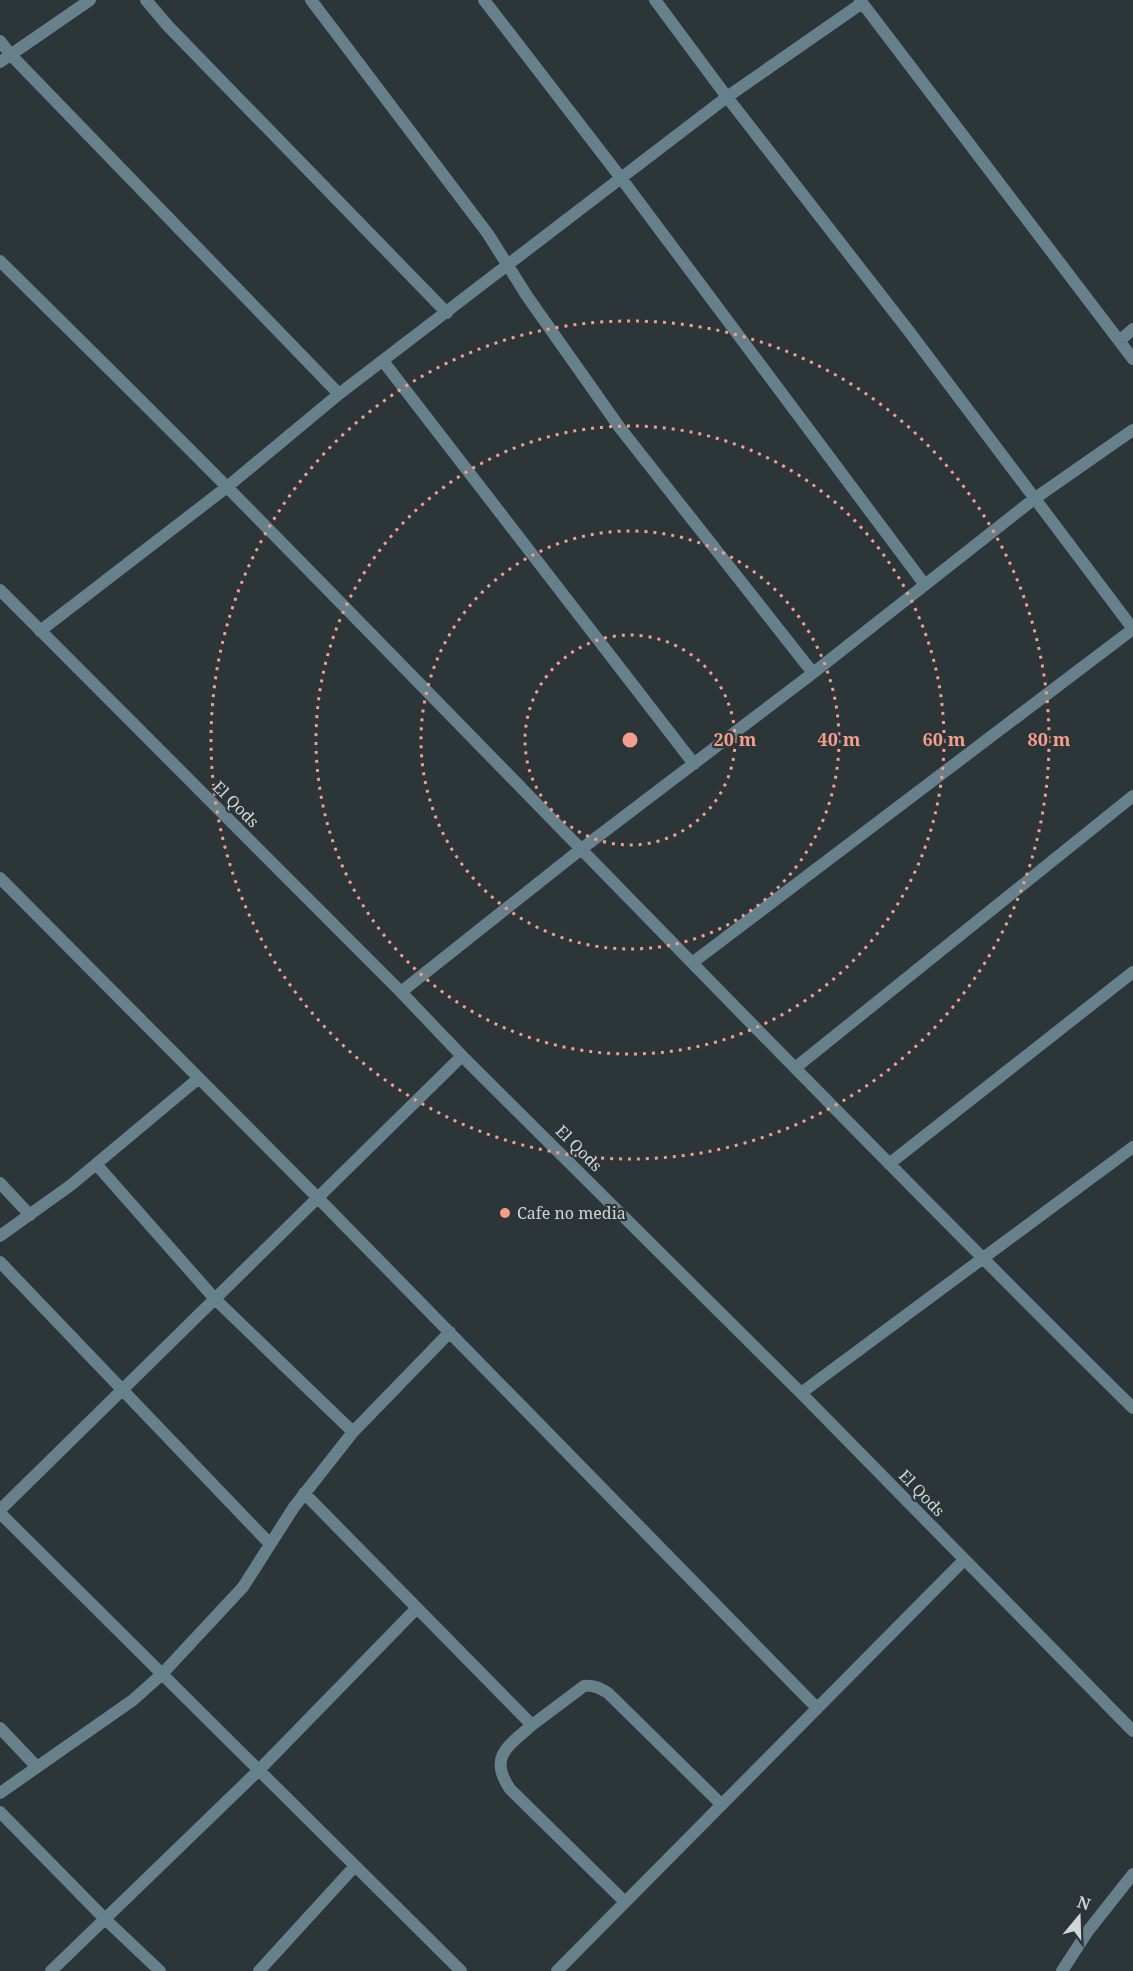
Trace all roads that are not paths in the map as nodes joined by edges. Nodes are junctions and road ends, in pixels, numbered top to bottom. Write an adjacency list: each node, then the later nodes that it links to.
1 (90, 0): 8 (street)
2 (146, 0): 13 (street)
3 (311, 0): 12 (street)
4 (484, 0): 10 (street)
5 (655, 0): 9 (street)
6 (861, 1): 9 (street); 15 (street)
7 (0, 41): 8 (street)
8 (5, 58): 18 (street)
9 (727, 98): 10 (street); 21 (street)
10 (621, 178): 12 (street); 22 (street)
11 (0, 261): 20 (street)
12 (508, 265): 13 (street); 25 (street)
13 (447, 312): 17 (street)
14 (1133, 329): 15 (street)
15 (1119, 341): 16 (street)
16 (1133, 359)
17 (382, 361): 18 (street); 26 (street)
18 (339, 394): 20 (street)
19 (1133, 430): 21 (street)
20 (227, 487): 24 (street); 28 (street)
21 (1034, 499): 22 (street); 30 (street)
22 (925, 585): 25 (street)
23 (0, 590): 24 (street, El Qods)
24 (40, 631): 32 (street, El Qods)
25 (813, 673): 26 (street)
26 (694, 764): 28 (street)
27 (1133, 796): 34 (street)
28 (580, 850): 30 (street); 32 (street)
29 (0, 878): 35 (street)
30 (692, 963): 34 (street)
31 (1133, 972): 38 (street)
32 (401, 992): 33 (street, El Qods)
33 (462, 1056): 40 (street); 48 (street, El Qods)
34 (795, 1068): 38 (street)
35 (199, 1078): 37 (street); 40 (street)
36 (1133, 1147): 43 (street)
37 (96, 1164): 41 (street); 45 (street)
38 (889, 1164): 43 (street)
39 (0, 1183): 41 (street)
40 (318, 1198): 45 (street); 46 (street)
41 (30, 1215): 42 (street)
42 (0, 1236)
43 (982, 1259): 48 (street); 49 (street)
44 (0, 1262): 47 (street)
45 (215, 1299): 47 (street); 50 (street)
46 (450, 1332): 50 (street); 57 (street)
47 (123, 1389): 52 (street); 53 (street)
48 (801, 1393): 54 (street, El Qods)
49 (1130, 1399)
50 (353, 1432): 51 (street)
51 (303, 1493): 53 (street); 55 (street)
52 (0, 1512): 56 (street)
53 (270, 1544): 56 (street)
54 (964, 1560): 57 (street); 60 (street, El Qods)
55 (417, 1608): 58 (street); 62 (street)
56 (162, 1674): 61 (street); 62 (street)
57 (816, 1707): 64 (street)
58 (532, 1725): 64 (street); 68 (street)
59 (0, 1728): 61 (street)
60 (1133, 1731)
61 (36, 1766): 63 (street)
62 (259, 1770): 66 (street); 69 (street)
63 (0, 1792)
64 (721, 1804): 68 (street)
65 (0, 1812): 69 (street)
66 (355, 1866): 72 (street); 73 (street)
67 (1133, 1874): 75 (street)
68 (625, 1902): 74 (street)
69 (105, 1919): 70 (street); 71 (street)
70 (51, 1971)
71 (160, 1971)
72 (260, 1971)
73 (460, 1971)
74 (557, 1971)
75 (1062, 1971)

